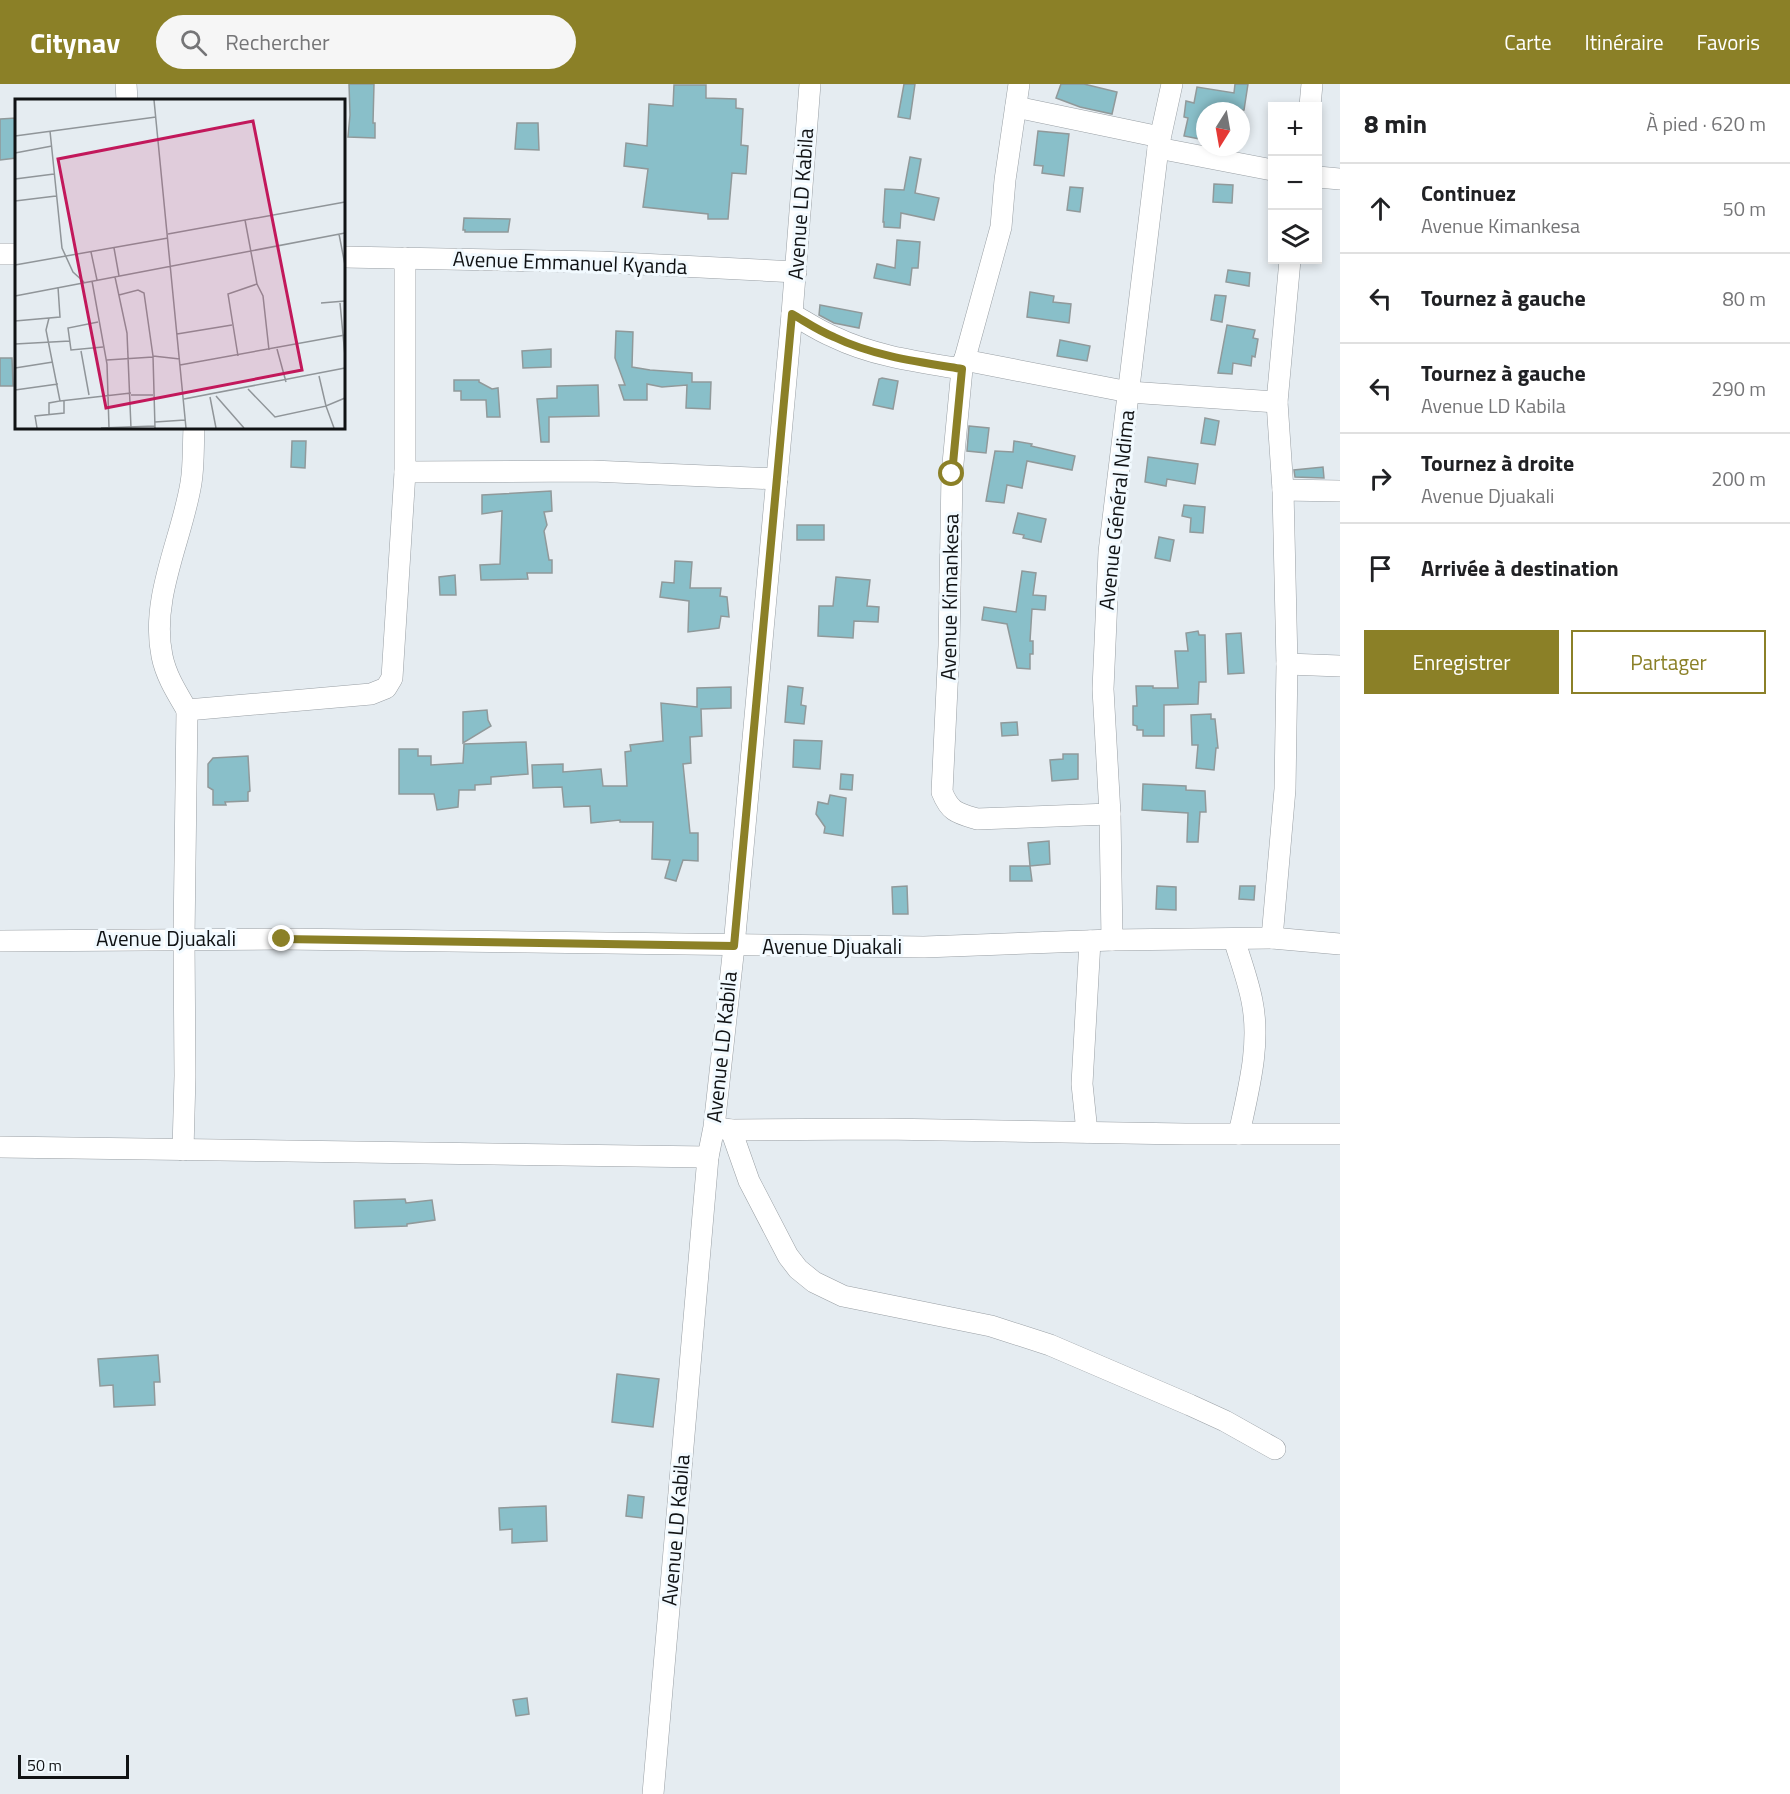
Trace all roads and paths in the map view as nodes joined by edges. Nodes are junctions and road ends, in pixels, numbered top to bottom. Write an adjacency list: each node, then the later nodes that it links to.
1 (126, 84): 6 (street)
2 (810, 84): 16 (street, Avenue LD Kabila)
3 (1019, 84): 8 (street, Avenue Kimankesa)
4 (1172, 84): 9 (street, Avenue Général Ndima)
5 (1312, 84): 7 (street)
6 (127, 99)
7 (1310, 102)
8 (1016, 107): 9 (street); 18 (street, Avenue Kimankesa)
9 (1159, 143): 10 (street); 19 (street, Avenue Général Ndima)
10 (1268, 169)
11 (1322, 177): 12 (street)
12 (1340, 179)
13 (345, 257): 14 (street, Avenue Emmanuel Kyanda)
14 (405, 258): 16 (street, Avenue Emmanuel Kyanda); 22 (street)
15 (1290, 264): 20 (street)
16 (796, 272): 17 (street, Avenue LD Kabila)
17 (792, 314): 18 (street); 23 (street, Avenue LD Kabila)
18 (963, 364): 19 (street); 29 (street, Avenue Kimankesa)
19 (1129, 392): 20 (street); 29 (street, Avenue Général Ndima)
20 (1277, 402): 24 (street)
21 (194, 429): 28 (street)
22 (405, 472): 23 (street); 28 (street)
23 (777, 479): 37 (street, Avenue LD Kabila)
24 (1282, 490): 25 (street); 26 (street)
25 (1340, 490)
26 (1287, 664): 27 (street); 30 (street)
27 (1340, 666)
28 (187, 710): 31 (street)
29 (1110, 814): 33 (street, Avenue Général Ndima)
30 (1272, 938): 32 (street, Avenue Djuakali); 36 (street, Avenue Djuakali)
31 (184, 939): 34 (street, Avenue Djuakali); 37 (street, Avenue Djuakali); 44 (street)
32 (1234, 939): 33 (street, Avenue Djuakali); 41 (street)
33 (1112, 940): 35 (street, Avenue Djuakali)
34 (0, 941)
35 (1090, 941): 37 (street, Avenue Djuakali); 40 (street)
36 (1332, 944): 38 (street)
37 (734, 946): 39 (street, Avenue LD Kabila)
38 (1340, 959)
39 (722, 1129): 40 (street); 45 (street, Avenue LD Kabila); 46 (street)
40 (1087, 1132): 41 (street)
41 (1239, 1134): 42 (street)
42 (1340, 1134)
43 (0, 1146): 44 (street)
44 (183, 1150): 45 (street)
45 (708, 1157): 47 (street, Avenue LD Kabila)
46 (1275, 1449)
47 (653, 1794)

